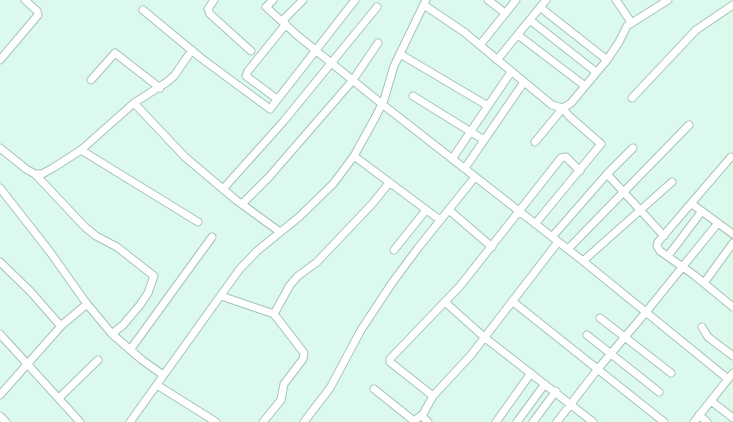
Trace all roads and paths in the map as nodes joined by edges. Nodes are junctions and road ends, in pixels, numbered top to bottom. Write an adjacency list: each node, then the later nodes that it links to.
1 (25, 0): 27 (street)
2 (214, 0): 25 (street)
3 (273, 0): 18 (street)
4 (303, 0): 18 (street)
5 (355, 0): 24 (street)
6 (488, 0): 16 (street)
7 (516, 0): 16 (street)
8 (546, 0): 14 (street)
9 (616, 0): 19 (street)
10 (668, 0): 19 (street)
11 (425, 2): 22 (street); 26 (street)
12 (733, 5): 39 (street)
13 (377, 7): 30 (street)
14 (540, 8): 17 (street); 29 (street)
15 (143, 10): 23 (street)
16 (505, 13): 22 (street)
17 (530, 20): 20 (street); 32 (street)
18 (284, 22): 24 (street); 40 (street)
19 (631, 22): 29 (street)
20 (518, 35): 28 (street); 36 (street)
21 (378, 43): 34 (street)
22 (480, 45): 28 (street)
23 (192, 50): 37 (street); 40 (street)
24 (315, 50): 30 (street); 40 (street)
25 (251, 51)
26 (400, 54): 42 (street); 43 (street)
27 (0, 60)
28 (497, 60): 31 (street)
29 (607, 60): 32 (street)
30 (332, 62): 34 (street); 63 (street)
31 (511, 72): 35 (street); 43 (street)
32 (596, 72): 36 (street)
33 (91, 80): 37 (street)
34 (353, 80): 42 (street); 65 (street)
35 (524, 82): 44 (street); 47 (street)
36 (585, 86): 44 (street)
37 (160, 88): 41 (street)
38 (413, 96): 46 (street)
39 (632, 98)
40 (277, 99)
41 (134, 103): 51 (street); 63 (street)
42 (382, 104): 52 (street); 54 (street)
43 (488, 106): 46 (street)
44 (563, 108): 48 (street); 56 (street)
45 (689, 125): 64 (street)
46 (471, 132): 47 (street); 54 (street)
47 (484, 140): 55 (street)
48 (535, 142)
49 (0, 148): 57 (street)
50 (633, 148): 58 (street)
51 (81, 150): 57 (street); 73 (street)
52 (354, 156): 61 (street); 76 (street)
53 (730, 157): 66 (street)
54 (452, 159): 55 (street)
55 (464, 168): 59 (street)
56 (580, 171): 69 (street); 75 (street)
57 (35, 174): 102 (street)
58 (607, 174): 64 (street); 80 (street)
59 (475, 177): 68 (street); 69 (street)
60 (672, 182): 70 (street)
61 (389, 183): 67 (street); 97 (street)
62 (0, 188): 95 (street)
63 (223, 189): 65 (street)
64 (624, 192): 70 (street); 84 (street)
65 (242, 204): 76 (street)
66 (692, 204): 71 (street); 78 (street)
67 (426, 210): 72 (street); 85 (street)
68 (449, 210): 72 (street); 83 (street)
69 (519, 211): 75 (street); 83 (street)
70 (641, 211): 78 (street); 87 (street)
71 (702, 211): 74 (street); 86 (street)
72 (440, 220): 137 (street)
73 (198, 222)
74 (718, 223): 77 (street); 89 (street)
75 (535, 224): 80 (street)
76 (280, 232): 91 (street)
77 (733, 234)
78 (664, 236): 86 (street)
79 (212, 237): 106 (street)
80 (552, 237): 81 (street)
81 (558, 242): 84 (street); 92 (street)
82 (733, 243): 90 (street)
83 (492, 247): 93 (street)
84 (568, 249): 87 (street)
85 (394, 250)
86 (668, 256): 89 (street)
87 (583, 261): 96 (street)
88 (0, 262): 99 (street)
89 (683, 267): 90 (street); 96 (street)
90 (704, 283): 94 (street)
91 (221, 296): 97 (street); 115 (street)
92 (512, 301): 104 (street); 111 (street)
93 (445, 302): 104 (street); 123 (street)
94 (732, 303)
95 (87, 304): 99 (street); 102 (street)
96 (646, 312): 105 (street); 116 (street)
97 (274, 314): 136 (street)
98 (600, 318): 105 (street)
99 (62, 326): 110 (street)
100 (702, 327): 108 (street)
101 (0, 334): 110 (street)
102 (112, 334): 106 (street)
103 (587, 335): 107 (street)
104 (484, 337): 112 (street); 123 (street)
105 (624, 338): 107 (street); 113 (street)
106 (130, 350): 115 (street)
107 (610, 354): 111 (street); 121 (street)
108 (733, 356)
109 (98, 360): 124 (street)
110 (27, 364): 122 (street); 124 (street)
111 (597, 370): 126 (street); 143 (street)
112 (531, 373): 117 (street); 139 (street)
113 (671, 373)
114 (733, 373): 116 (street)
115 (163, 375): 118 (street)
116 (728, 379): 125 (street)
117 (546, 384): 120 (street); 140 (street)
118 (157, 385): 134 (street); 135 (street)
119 (374, 389): 127 (street)
120 (556, 392): 126 (street); 141 (street)
121 (659, 392)
122 (0, 395)
123 (433, 396): 127 (street)
124 (59, 398): 133 (street)
125 (711, 401): 129 (street); 130 (street)
126 (570, 404): 131 (street); 142 (street)
127 (423, 414): 138 (street)
128 (0, 416): 132 (street)
129 (699, 416): 144 (street); 145 (street)
130 (733, 418)
131 (589, 421)
132 (6, 422)
133 (80, 422)
134 (130, 422)
135 (216, 422)
136 (263, 422)
137 (304, 422)
138 (428, 422)
139 (496, 422)
140 (518, 422)
141 (533, 422)
142 (557, 422)
143 (664, 422)
144 (694, 422)
145 (707, 422)

